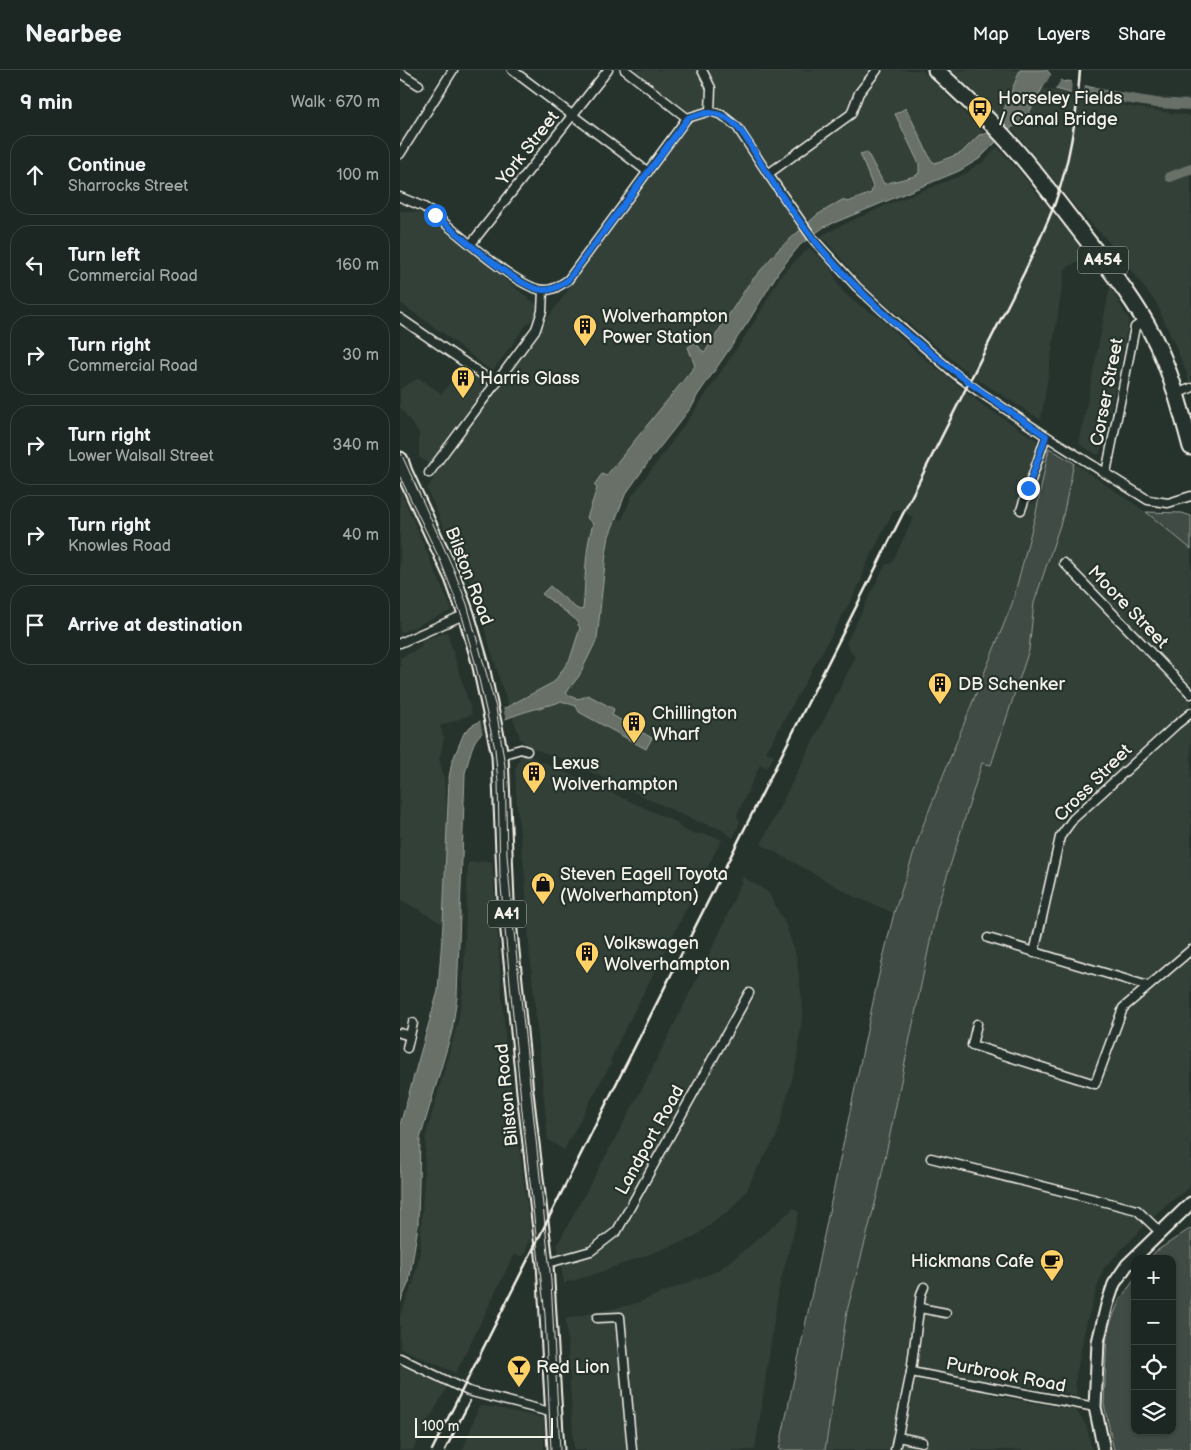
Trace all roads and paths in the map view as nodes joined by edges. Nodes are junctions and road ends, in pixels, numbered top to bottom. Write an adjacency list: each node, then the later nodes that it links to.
1 (453, 70): 13 (street)
2 (512, 70): 11 (street)
3 (608, 70): 11 (street, York Street)
4 (625, 70): 12 (street)
5 (702, 70): 10 (street)
6 (877, 70): 15 (street)
7 (936, 70): 20 (highway, A454)
8 (400, 73): 9 (street)
9 (419, 85)
10 (710, 111): 12 (street); 15 (street)
11 (572, 116): 14 (street); 17 (street, York Street)
12 (688, 118): 14 (street)
13 (400, 154)
14 (648, 172): 18 (street)
15 (768, 174): 24 (street)
16 (401, 199): 17 (street)
17 (471, 244): 18 (street)
18 (542, 290): 21 (street)
19 (400, 318): 21 (street)
20 (1144, 321): 23 (highway, A454); 28 (street, Corser Street)
21 (496, 384): 27 (street)
22 (1191, 388): 23 (street)
23 (1176, 394): 25 (highway, A454)
24 (1046, 436): 28 (street); 30 (street)
25 (1191, 447)
26 (401, 466): 32 (highway, Bilston Road / A41)
27 (429, 473)
28 (1106, 473): 29 (street)
29 (1191, 496)
30 (1021, 510)
31 (1064, 563): 34 (street, Moore Street)
32 (466, 614): 33 (street); 37 (highway, Bilston Road / A41)
33 (400, 642)
34 (1191, 694)
35 (1191, 713): 40 (street, Cross Street)
36 (527, 750): 37 (street)
37 (500, 755): 51 (highway, Bilston Road / A41)
38 (988, 938): 40 (street)
39 (1191, 950): 41 (street)
40 (1034, 953): 41 (street)
41 (1148, 986): 44 (street)
42 (749, 993): 51 (street, Landport Road)
43 (413, 1023): 46 (street)
44 (978, 1024)
45 (400, 1033): 46 (street)
46 (410, 1036): 47 (street)
47 (407, 1048)
48 (931, 1158): 50 (street)
49 (1191, 1203): 50 (street)
50 (1161, 1232): 58 (street)
51 (545, 1264): 59 (highway, Bilston Road / A41)
52 (924, 1287): 53 (street)
53 (920, 1308): 54 (street); 57 (street)
54 (946, 1313)
55 (597, 1318): 63 (street)
56 (400, 1358): 59 (street)
57 (911, 1372): 58 (street, Purbrook Road); 60 (street)
58 (1094, 1408): 65 (street)
59 (554, 1413): 62 (highway, Bilston Road / A41)
60 (898, 1437): 61 (street); 64 (street)
61 (922, 1442)
62 (556, 1450)
63 (632, 1450)
64 (895, 1450)
65 (1104, 1450)

